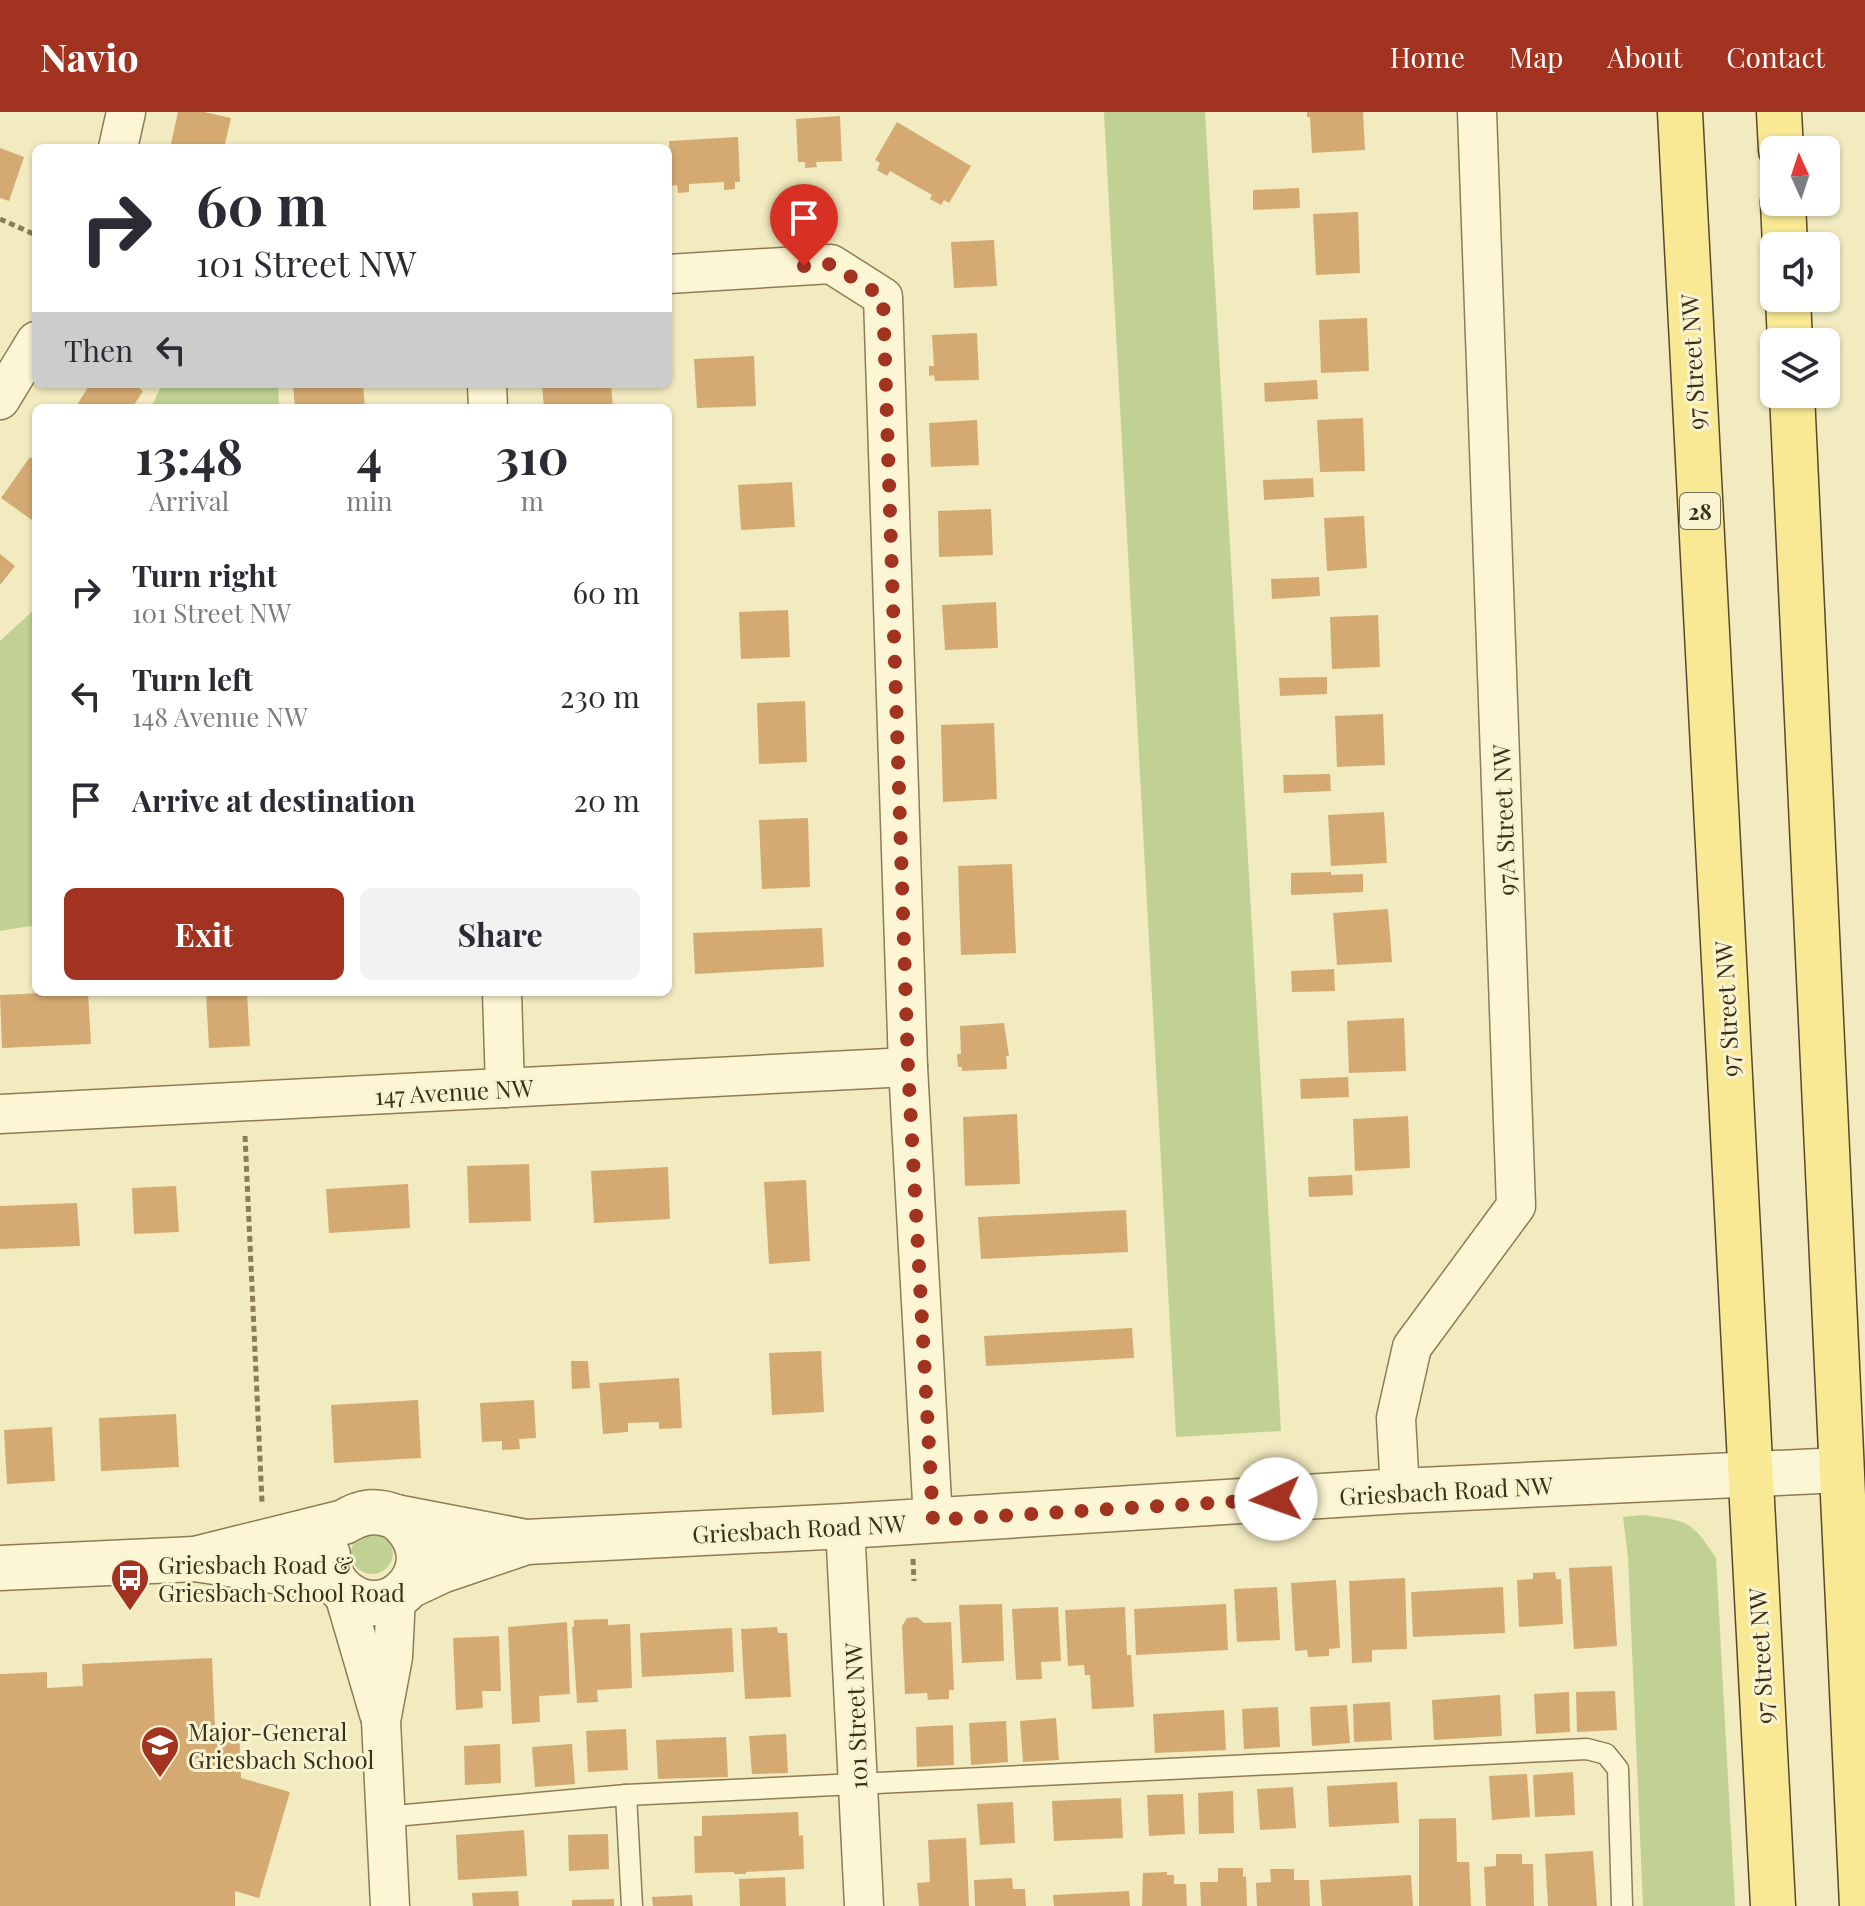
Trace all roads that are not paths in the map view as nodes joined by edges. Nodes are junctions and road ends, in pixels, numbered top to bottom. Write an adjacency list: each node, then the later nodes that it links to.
1 (126, 112): 6 (street)
2 (1477, 112): 17 (street, 97A Street NW)
3 (1680, 112): 16 (main road, 97 Street NW / 28)
4 (1779, 112): 5 (main road)
5 (1780, 136)
6 (119, 144)
7 (672, 274): 12 (street)
8 (32, 348): 9 (street)
9 (0, 400)
10 (1793, 408): 15 (main road)
11 (502, 996): 13 (street)
12 (908, 1067): 13 (street, 147 Avenue NW); 19 (street)
13 (505, 1088): 14 (street, 147 Avenue NW)
14 (0, 1114)
15 (1840, 1470): 16 (street, Griesbach Road NW); 36 (main road)
16 (1750, 1475): 17 (street, Griesbach Road NW); 35 (main road, 97 Street NW)
17 (1400, 1491): 19 (street, Griesbach Road NW)
18 (396, 1517): 20 (street, Griesbach Road NW); 22 (street, Griesbach Road NW); 26 (street)
19 (933, 1520): 21 (street, Griesbach Road NW)
20 (344, 1522): 23 (street, Griesbach Road NW); 25 (street)
21 (845, 1526): 22 (street, Griesbach Road NW); 28 (street, 101 Street NW)
22 (526, 1542): 26 (street, Griesbach Road NW)
23 (195, 1559): 24 (street, Griesbach Road NW); 25 (street, Griesbach Road NW)
24 (0, 1568)
25 (338, 1586): 26 (street, Griesbach Road NW); 27 (street)
26 (402, 1591): 27 (street)
27 (381, 1721): 30 (street)
28 (857, 1786): 29 (lane); 33 (street, 101 Street NW); 34 (lane)
29 (626, 1795): 30 (lane); 32 (lane)
30 (384, 1817): 31 (street)
31 (390, 1906)
32 (632, 1906)
33 (864, 1906)
34 (1622, 1906)
35 (1773, 1906)
36 (1862, 1906)

